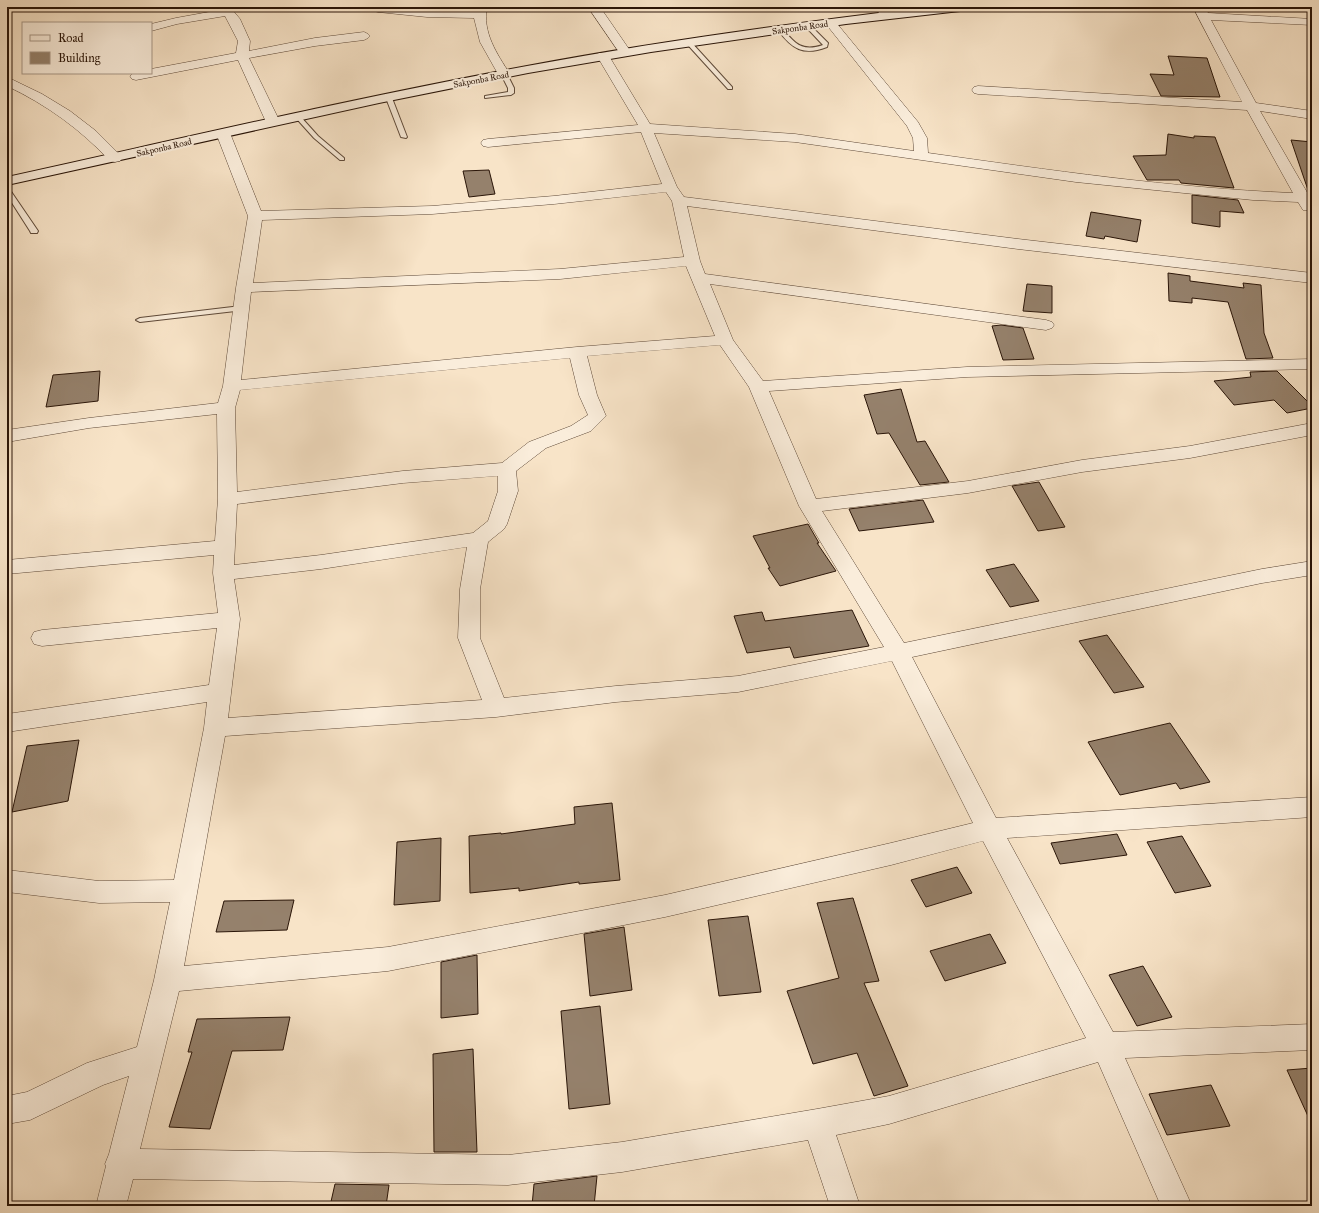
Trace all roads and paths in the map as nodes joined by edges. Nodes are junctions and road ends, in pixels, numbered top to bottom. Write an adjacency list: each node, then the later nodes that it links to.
1 (13, 7): 6 (street)
2 (594, 7): 17 (street)
3 (960, 7): 8 (main road, Sakponba Road)
4 (378, 8): 7 (street)
5 (226, 9): 13 (street); 18 (street)
6 (7, 10)
7 (480, 11): 22 (street)
8 (884, 11): 10 (main road, Sakponba Road)
9 (1202, 12): 11 (street); 29 (street)
10 (830, 22): 12 (main road, Sakponba Road); 37 (street)
11 (1312, 22)
12 (808, 26): 14 (main road, Sakponba Road); 14 (lane)
13 (152, 28)
14 (781, 30): 16 (main road, Sakponba Road)
15 (364, 36): 18 (street)
16 (689, 43): 17 (main road, Sakponba Road); 25 (lane)
17 (625, 52): 19 (main road, Sakponba Road)
18 (242, 55): 20 (street); 32 (street)
19 (602, 56): 22 (main road, Sakponba Road); 33 (street)
20 (152, 73)
21 (146, 74): 23 (street)
22 (504, 74): 27 (lane); 28 (main road, Sakponba Road)
23 (136, 76)
24 (7, 81): 38 (street)
25 (730, 88)
26 (978, 90): 29 (street)
27 (487, 97)
28 (389, 98): 31 (main road, Sakponba Road); 35 (lane)
29 (1251, 106): 30 (street); 43 (street)
30 (1312, 115)
31 (298, 116): 32 (main road, Sakponba Road); 39 (lane)
32 (273, 122): 34 (main road, Sakponba Road)
33 (646, 128): 36 (street); 37 (street); 42 (street)
34 (223, 133): 38 (main road, Sakponba Road); 46 (street)
35 (404, 138)
36 (488, 144)
37 (921, 156): 43 (street)
38 (115, 158): 40 (main road, Sakponba Road)
39 (342, 159)
40 (7, 181)
41 (7, 190): 44 (lane)
42 (675, 194): 46 (street); 48 (street); 49 (street)
43 (1307, 198): 45 (street)
44 (10, 201): 47 (lane)
45 (1312, 212)
46 (255, 216): 50 (street)
47 (34, 231)
48 (696, 269): 50 (street); 52 (street); 53 (street)
49 (1312, 278)
50 (243, 298): 51 (lane); 56 (street)
51 (140, 320)
52 (1046, 324)
53 (725, 340): 54 (street); 57 (street)
54 (577, 352): 56 (street); 61 (street)
55 (1312, 364): 57 (street)
56 (232, 386): 58 (street)
57 (758, 387): 63 (street)
58 (226, 408): 60 (street); 62 (street)
59 (1312, 429): 63 (street)
60 (7, 436)
61 (507, 468): 62 (street); 64 (street)
62 (228, 499): 65 (street)
63 (809, 506): 71 (street)
64 (479, 539): 68 (street); 73 (street)
65 (225, 547): 66 (street); 68 (street)
66 (7, 567)
67 (1312, 568): 71 (street)
68 (223, 573): 69 (street)
69 (229, 619): 70 (street); 72 (street)
70 (42, 638)
71 (898, 652): 73 (street); 77 (street)
72 (219, 692): 74 (street); 75 (street)
73 (496, 708): 75 (street)
74 (7, 723)
75 (215, 728): 79 (street)
76 (1312, 807): 77 (street)
77 (989, 829): 80 (street); 82 (street)
78 (7, 881): 79 (street)
79 (184, 891): 80 (street)
80 (168, 980): 83 (street)
81 (1312, 1037): 82 (street)
82 (1105, 1046): 85 (street); 89 (street)
83 (148, 1057): 84 (street); 86 (street)
84 (7, 1110)
85 (817, 1124): 86 (street); 88 (street)
86 (120, 1164): 87 (street)
87 (111, 1206)
88 (845, 1206)
89 (1177, 1206)

